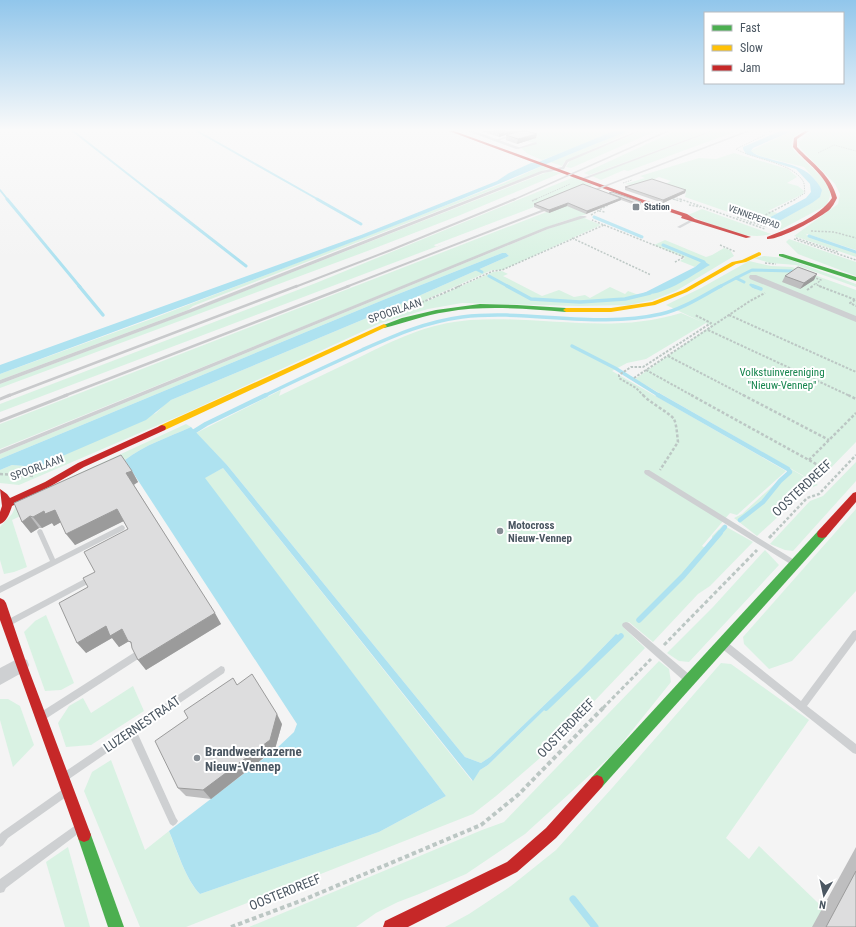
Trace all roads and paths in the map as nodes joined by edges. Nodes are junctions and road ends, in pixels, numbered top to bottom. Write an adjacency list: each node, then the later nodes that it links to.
1 (536, 174): 45 (lane)
2 (565, 174): 7 (main road)
3 (596, 174): 7 (lane)
4 (796, 174): 16 (path)
5 (821, 174): 22 (main road)
6 (632, 180): 8 (path)
7 (578, 181): 10 (path); 15 (main road)
8 (622, 184)
9 (670, 195): 16 (path)
10 (532, 201)
11 (612, 202): 12 (path)
12 (599, 211): 13 (path); 14 (path)
13 (605, 212)
14 (585, 217): 17 (path); 49 (lane)
15 (693, 220): 18 (lane); 22 (main road)
16 (751, 223): 22 (path); 22 (path, VENNEPERPAD)
17 (604, 225): 20 (path); 25 (path)
18 (678, 227)
19 (806, 231): 21 (path)
20 (572, 238): 27 (path); 28 (path)
21 (856, 238)
22 (784, 240): 23 (main road); 24 (path, VENNEPERPAD); 24 (path); 31 (main road)
23 (759, 254): 26 (main road, SPOORLAAN); 26 (main road, SPOORLAAN)
24 (856, 260)
25 (675, 262)
26 (734, 263): 52 (main road, SPOORLAAN)
27 (502, 270)
28 (651, 275)
29 (809, 276): 32 (path)
30 (753, 277): 34 (street)
31 (856, 279)
32 (815, 284): 34 (path); 35 (path)
33 (771, 295): 38 (path)
34 (799, 296): 39 (street)
35 (855, 299): 36 (path)
36 (856, 305)
37 (695, 315): 55 (path)
38 (729, 315): 40 (path); 43 (path)
39 (856, 319)
40 (708, 329): 41 (path); 46 (path)
41 (668, 356): 42 (path); 48 (path)
42 (646, 370): 44 (path); 51 (path)
43 (856, 372)
44 (634, 378)
45 (0, 382)
46 (856, 399)
47 (856, 413): 48 (path)
48 (829, 440): 51 (path)
49 (0, 452)
50 (856, 455): 62 (path, OOSTERDREEF)
51 (809, 460): 53 (path)
52 (81, 465): 56 (main road, SPOORLAAN); 58 (main road, SPOORLAAN)
53 (828, 470)
54 (647, 472): 55 (lane)
55 (655, 477): 62 (lane)
56 (1, 494): 58 (main road)
57 (856, 496): 64 (main road)
58 (8, 503): 59 (main road)
59 (0, 520)
60 (122, 528): 63 (lane)
61 (40, 532): 63 (lane)
62 (763, 544): 64 (lane); 72 (path, OOSTERDREEF)
63 (54, 563): 66 (lane)
64 (795, 564): 71 (main road)
65 (93, 578): 68 (lane)
66 (0, 590)
67 (0, 603): 68 (main road)
68 (7, 623): 74 (main road)
69 (626, 625): 72 (lane)
70 (856, 634): 78 (lane)
71 (723, 644): 77 (main road); 78 (lane)
72 (657, 652): 77 (lane); 89 (path, OOSTERDREEF)
73 (135, 656): 79 (lane)
74 (21, 665): 76 (street); 79 (main road)
75 (221, 670): 80 (lane, LUZERNESTRAAT)
76 (0, 677)
77 (690, 680): 90 (main road)
78 (801, 707): 81 (lane)
79 (40, 717): 82 (main road)
80 (132, 731): 82 (lane, LUZERNESTRAAT); 84 (lane)
81 (856, 750)
82 (63, 778): 83 (main road)
83 (68, 791): 85 (main road); 86 (lane)
84 (174, 821)
85 (81, 826): 87 (lane); 88 (main road)
86 (0, 842)
87 (0, 888)
88 (116, 927)
89 (231, 927)
90 (391, 927)

